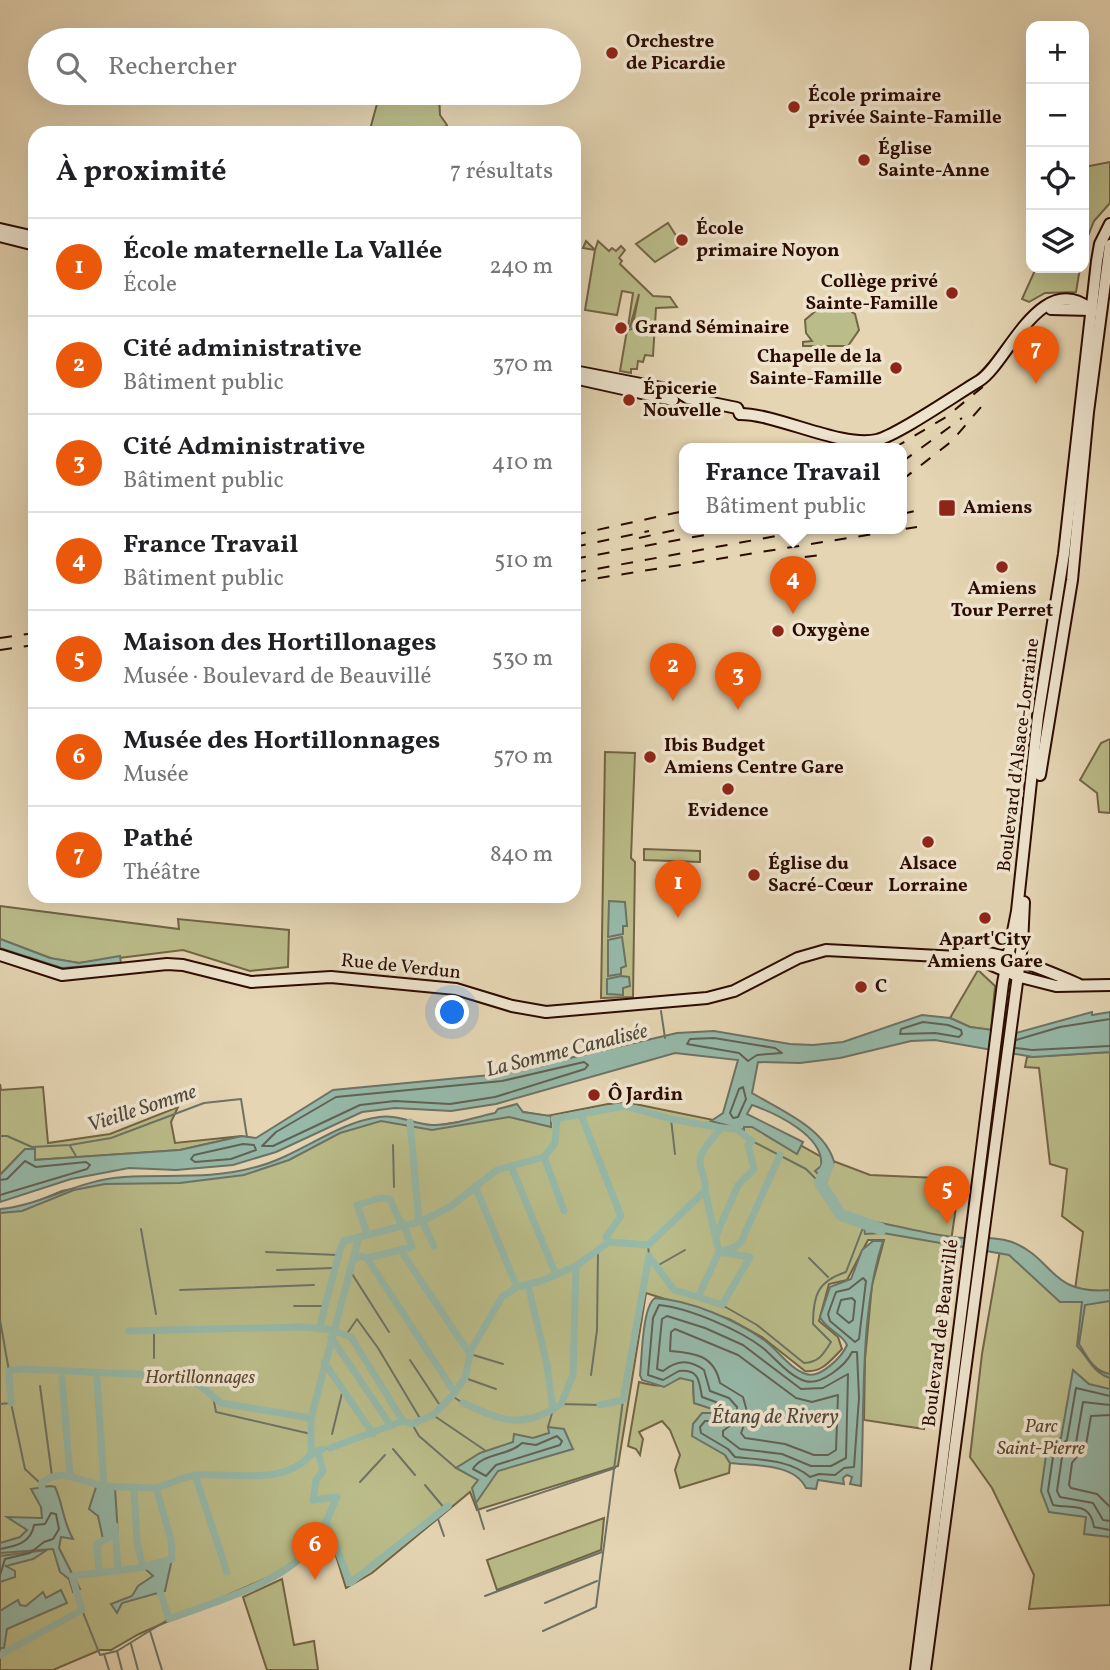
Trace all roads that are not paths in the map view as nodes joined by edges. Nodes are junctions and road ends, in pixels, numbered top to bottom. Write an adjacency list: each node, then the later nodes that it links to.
1 (1110, 224): 7 (main road)
2 (0, 229): 3 (main road)
3 (28, 235)
4 (0, 236): 5 (main road)
5 (28, 243)
6 (1110, 244): 7 (main road)
7 (1096, 311): 10 (main road); 13 (main road, Boulevard d'Alsace-Lorraine)
8 (581, 373): 10 (main road)
9 (581, 379): 10 (main road)
10 (676, 396)
11 (0, 955): 12 (main road, Rue de Verdun)
12 (958, 957): 13 (main road, Rue de Verdun); 14 (main road, Rue de Verdun)
13 (1014, 961): 14 (main road, Boulevard de Beauvillé); 15 (main road, Boulevard de Beauvillé); 17 (main road, Rue de Verdun)
14 (1006, 971): 15 (main road, Rue de Verdun); 18 (main road, Boulevard de Beauvillé)
15 (1017, 976): 17 (main road, Rue de Verdun); 18 (main road, Boulevard de Beauvillé)
16 (1110, 985): 17 (main road, Rue de Verdun)
17 (1083, 986)
18 (1004, 1027): 19 (main road, Boulevard de Beauvillé); 19 (main road, Boulevard de Beauvillé)
19 (922, 1669)

